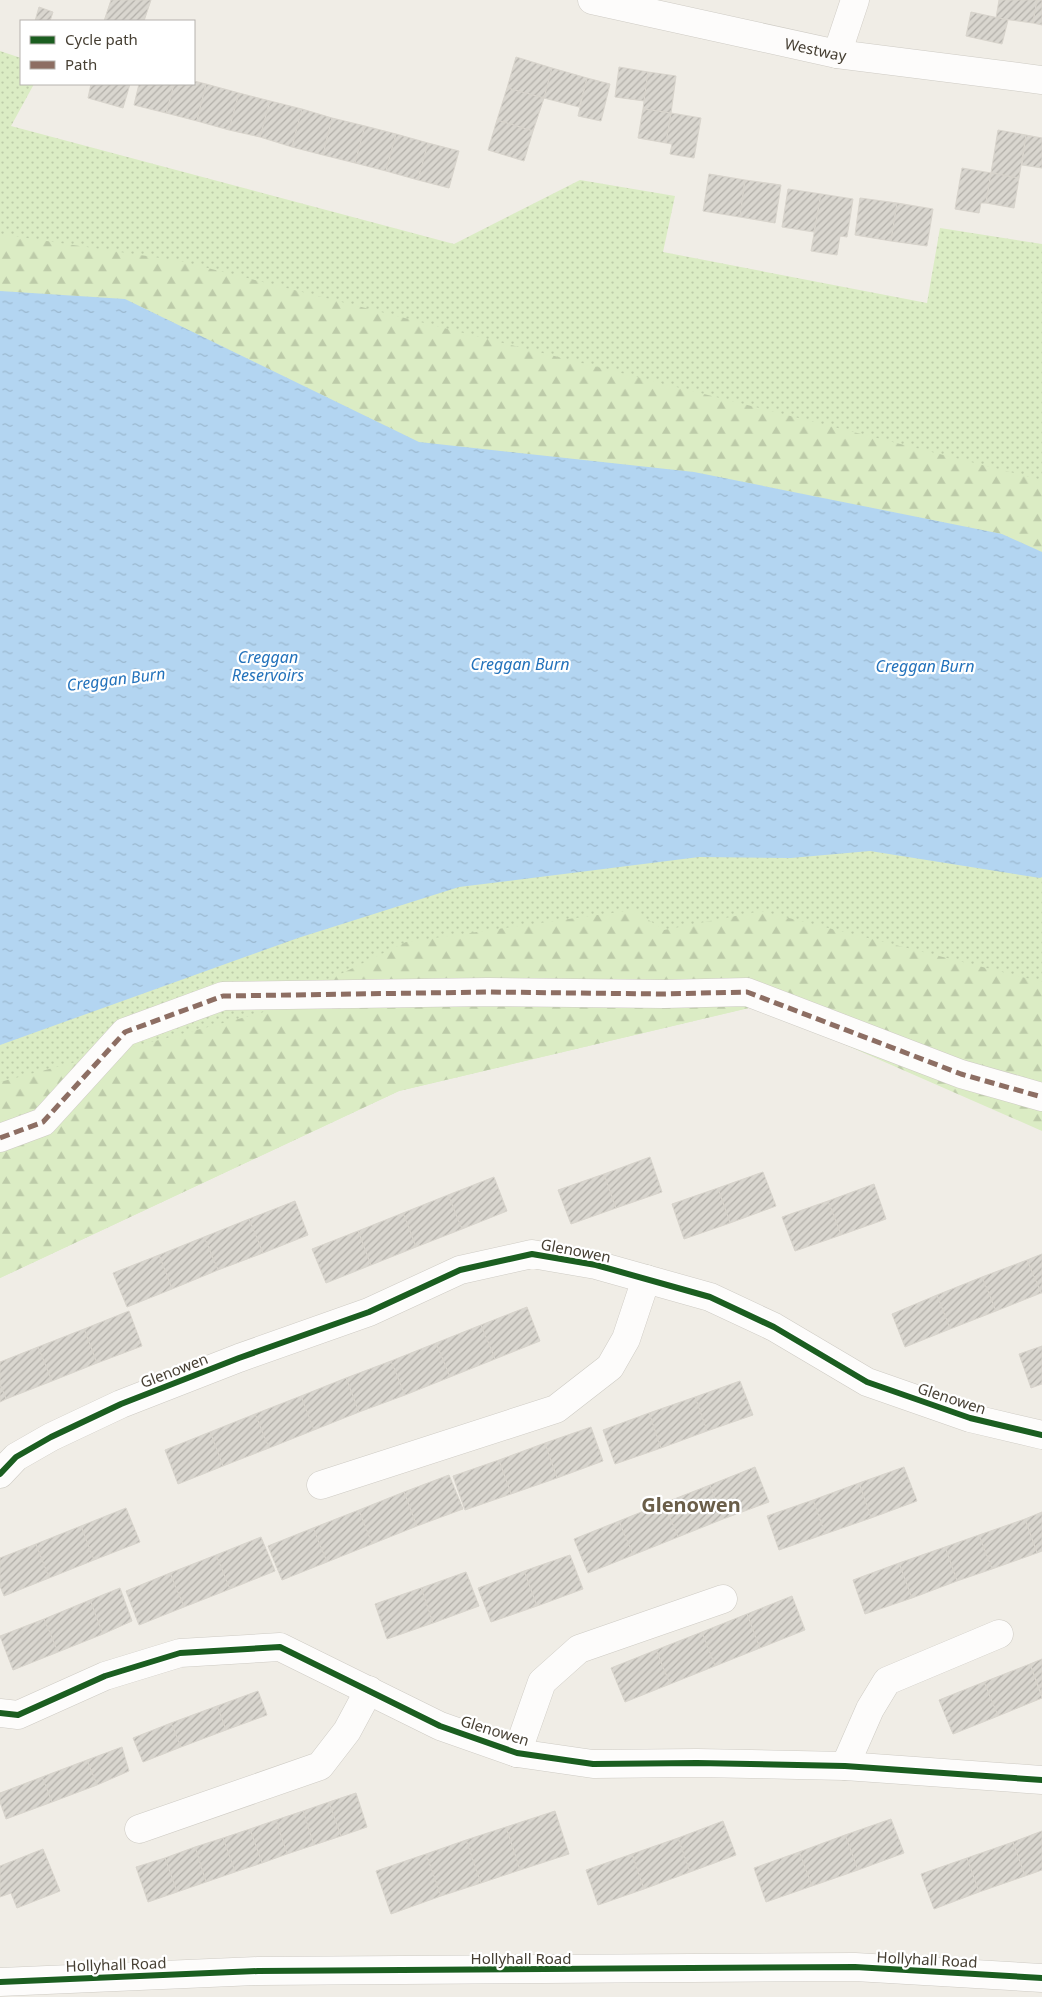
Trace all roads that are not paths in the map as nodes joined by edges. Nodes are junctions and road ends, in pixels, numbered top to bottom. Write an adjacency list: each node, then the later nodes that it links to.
1 (592, 0): 3 (street, Westway)
2 (855, 0): 3 (street)
3 (838, 54): 4 (street, Westway)
4 (1042, 80)
5 (1042, 1097): 6 (street)
6 (0, 1138)
7 (646, 1279): 8 (street, Glenowen); 9 (street, Glenowen); 10 (street)
8 (1042, 1435)
9 (0, 1474)
10 (321, 1485)
11 (723, 1599): 15 (street)
12 (999, 1634): 16 (street)
13 (369, 1690): 14 (street, Glenowen); 15 (street, Glenowen); 18 (street)
14 (0, 1713)
15 (517, 1753): 16 (street, Glenowen)
16 (845, 1766): 17 (street, Glenowen)
17 (1042, 1780)
18 (139, 1829)
19 (1042, 1978): 20 (street, Hollyhall Road)
20 (0, 1982)

